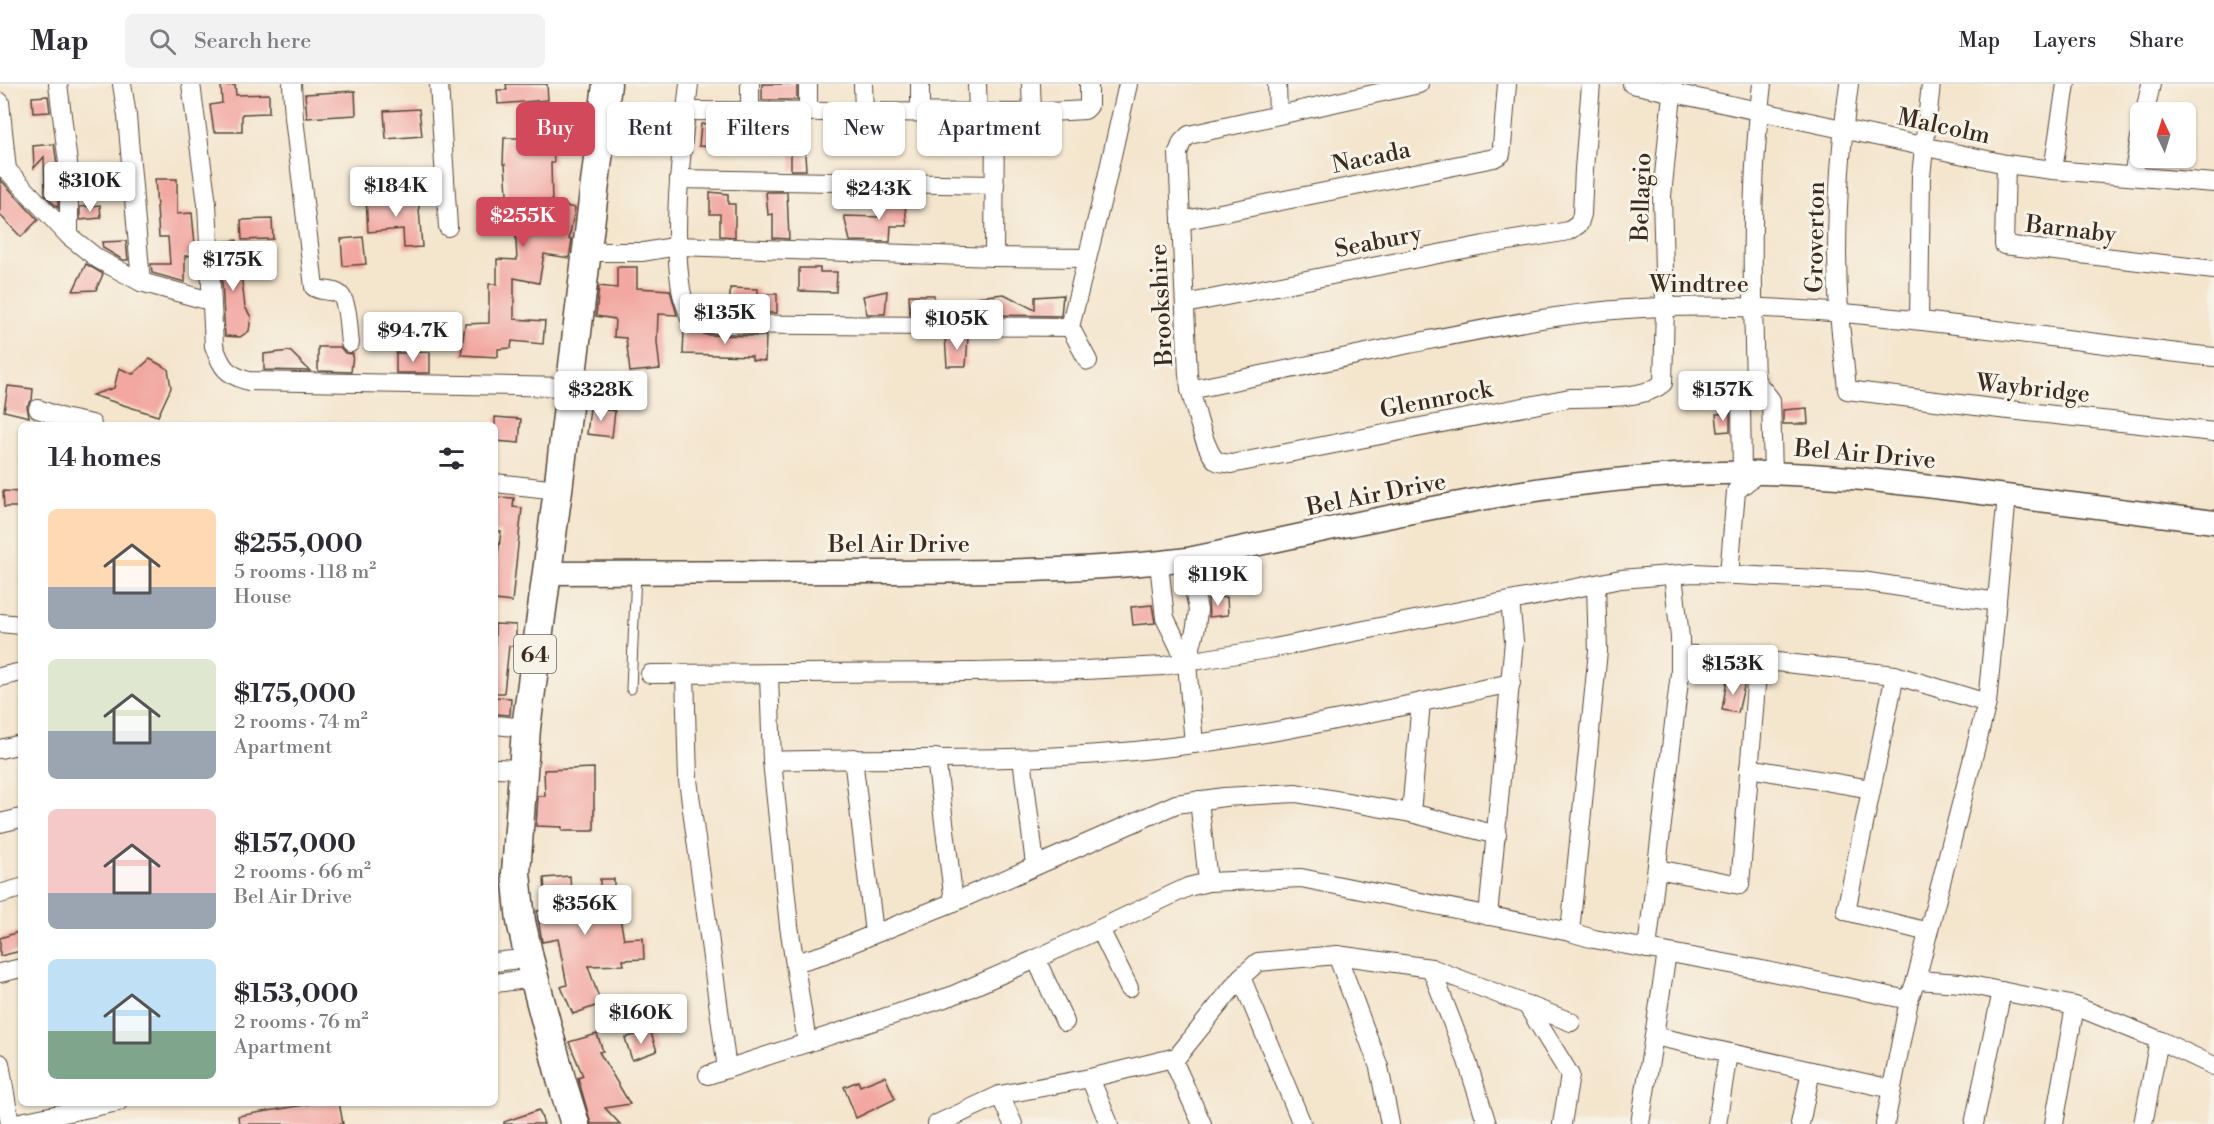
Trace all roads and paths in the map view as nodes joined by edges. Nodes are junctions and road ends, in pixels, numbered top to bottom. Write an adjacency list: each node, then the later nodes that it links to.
1 (58, 84): 53 (street)
2 (122, 84): 59 (street)
3 (191, 84): 60 (street)
4 (292, 84): 67 (street)
5 (439, 84): 52 (street)
6 (607, 84): 54 (main road, 64)
7 (689, 84): 28 (street)
8 (750, 84): 29 (street)
9 (808, 84): 30 (street)
10 (863, 84): 31 (street)
11 (920, 84): 32 (street)
12 (977, 84): 33 (street)
13 (1031, 84): 34 (street)
14 (1089, 84): 36 (street)
15 (1128, 84): 57 (street)
16 (1277, 84): 38 (street)
17 (1419, 84): 38 (street)
18 (1507, 84): 51 (street, Nacada)
19 (1591, 84): 61 (street, Seabury)
20 (1632, 84): 26 (street, Malcolm)
21 (1762, 84): 37 (street)
22 (1849, 84): 39 (street, Groverton)
23 (1931, 84): 40 (street)
24 (2066, 84): 46 (street)
25 (2151, 84): 35 (street)
26 (1672, 88): 37 (street, Malcolm); 62 (street, Bellagio)
27 (0, 102): 45 (street)
28 (688, 102)
29 (750, 102)
30 (808, 102)
31 (864, 102)
32 (920, 102)
33 (983, 102)
34 (1032, 102)
35 (2147, 102)
36 (1062, 111)
37 (1759, 112): 39 (street, Malcolm); 63 (street)
38 (1278, 115): 51 (street, Brookshire)
39 (1843, 129): 40 (street, Malcolm); 64 (street, Groverton)
40 (1925, 147): 43 (street, Malcolm); 65 (street)
41 (682, 156): 48 (street)
42 (992, 156): 50 (street)
43 (2006, 164): 46 (street, Malcolm); 58 (street, Barnaby)
44 (2135, 168): 47 (street)
45 (3, 169): 53 (street)
46 (2054, 170): 47 (street, Malcolm)
47 (2133, 177): 49 (street, Malcolm)
48 (679, 180): 50 (street); 55 (street)
49 (2214, 183)
50 (995, 185): 56 (street)
51 (1181, 221): 61 (street, Brookshire)
52 (448, 226)
53 (69, 236): 59 (street)
54 (587, 247): 55 (street); 72 (main road, 64)
55 (669, 247): 56 (street); 66 (street)
56 (994, 257): 57 (street)
57 (1087, 258): 66 (street)
58 (2214, 270)
59 (141, 282): 60 (street)
60 (210, 301): 72 (street)
61 (1185, 304): 73 (street, Brookshire)
62 (1665, 307): 63 (street, Windtree); 71 (street, Bellagio); 73 (street, Windtree)
63 (1753, 307): 64 (street, Windtree); 70 (street)
64 (1839, 312): 65 (street, Windtree); 74 (street, Groverton)
65 (1919, 320): 68 (street, Windtree)
66 (1070, 327): 69 (street)
67 (350, 343)
68 (2214, 357)
69 (1088, 361)
70 (1755, 380): 79 (street); 79 (street)
71 (1663, 383): 78 (street, Glennrock)
72 (569, 387): 81 (main road, 64)
73 (1190, 390): 78 (street, Brookshire)
74 (1848, 390): 77 (street, Waybridge)
75 (38, 409): 76 (street)
76 (82, 422)
77 (2214, 432)
78 (1217, 461)
79 (1758, 473): 82 (street, Bel Air Drive); 84 (street, Bel Air Drive); 89 (street)
80 (498, 483): 81 (street)
81 (558, 490): 86 (main road, 64)
82 (2007, 496): 83 (street, Bel Air Drive); 92 (street)
83 (2214, 522)
84 (1188, 559): 85 (street, Bel Air Drive); 97 (street)
85 (1159, 563): 87 (street, Bel Air Drive); 97 (street)
86 (546, 573): 87 (street, Bel Air Drive); 109 (main road, 64)
87 (636, 573): 105 (lane)
88 (1673, 575): 89 (street); 90 (street); 95 (street)
89 (1729, 575): 92 (street)
90 (1596, 585): 91 (street); 133 (street)
91 (1510, 601): 97 (street); 104 (street)
92 (1996, 602): 107 (street)
93 (0, 623): 94 (street)
94 (18, 625)
95 (1680, 654): 96 (street); 126 (street)
96 (1758, 660): 102 (street); 117 (street)
97 (1187, 663): 101 (street); 110 (street)
98 (18, 673): 103 (street)
99 (650, 674): 100 (street)
100 (686, 674): 101 (street); 163 (street)
101 (769, 675): 116 (street)
102 (1895, 675): 107 (street); 119 (street)
103 (0, 677)
104 (1511, 683): 106 (street); 124 (street)
105 (631, 689)
106 (1421, 702): 110 (street); 121 (street)
107 (1987, 703): 134 (street)
108 (498, 724): 109 (street)
109 (525, 728): 118 (main road, 64)
110 (1194, 744): 115 (street)
111 (18, 745): 112 (street)
112 (0, 749)
113 (853, 758): 114 (street); 116 (street); 135 (street)
114 (936, 758): 115 (street); 130 (street)
115 (1022, 758): 125 (street)
116 (772, 761): 141 (street)
117 (1749, 768): 119 (street); 126 (street)
118 (508, 769): 142 (main road, 64)
119 (1871, 789): 134 (street)
120 (1199, 800): 121 (street); 125 (street); 127 (street)
121 (1411, 813): 124 (street)
122 (18, 819): 123 (street)
123 (0, 823)
124 (1497, 835): 131 (street)
125 (1035, 865): 130 (street)
126 (1657, 869): 136 (street)
127 (1208, 882): 131 (street); 132 (street)
128 (18, 889): 129 (street)
129 (0, 894)
130 (954, 902): 135 (street)
131 (1488, 916): 133 (street)
132 (1100, 929): 139 (street); 149 (street)
133 (1570, 932): 136 (street)
134 (1928, 932): 147 (street)
135 (874, 933): 141 (street)
136 (1647, 949): 137 (street)
137 (1667, 953): 151 (street); 156 (street)
138 (1337, 956): 143 (street); 146 (street); 177 (street)
139 (1036, 959): 154 (street); 158 (street)
140 (498, 962): 142 (street)
141 (795, 963): 158 (street)
142 (532, 968): 148 (street); 171 (main road, 64)
143 (1431, 968): 152 (street); 178 (street)
144 (18, 969): 145 (street)
145 (0, 973)
146 (1241, 977): 160 (street); 176 (street)
147 (1916, 980): 150 (street); 151 (street)
148 (498, 982)
149 (1128, 988)
150 (2002, 991): 153 (street); 184 (street)
151 (1909, 1000): 167 (street)
152 (1527, 1005): 155 (street); 179 (street)
153 (2074, 1006): 157 (street); 185 (street)
154 (1065, 1022)
155 (1570, 1022)
156 (1654, 1036): 159 (street); 180 (street)
157 (2159, 1040): 162 (street); 186 (street)
158 (807, 1043): 163 (street)
159 (1728, 1053): 164 (street); 181 (street)
160 (1172, 1058): 166 (street); 175 (street)
161 (0, 1063): 170 (street)
162 (2214, 1066)
163 (727, 1069): 165 (street)
164 (1811, 1071): 167 (street); 182 (street)
165 (708, 1075)
166 (1090, 1078): 168 (street); 174 (street)
167 (1892, 1089): 183 (street)
168 (1000, 1095): 172 (street); 173 (street)
169 (74, 1106): 170 (street)
170 (10, 1124)
171 (575, 1124)
172 (936, 1124)
173 (1013, 1124)
174 (1109, 1124)
175 (1202, 1124)
176 (1302, 1124)
177 (1390, 1124)
178 (1487, 1124)
179 (1562, 1124)
180 (1640, 1124)
181 (1717, 1124)
182 (1800, 1124)
183 (1885, 1124)
184 (1974, 1124)
185 (2054, 1124)
186 (2143, 1124)

